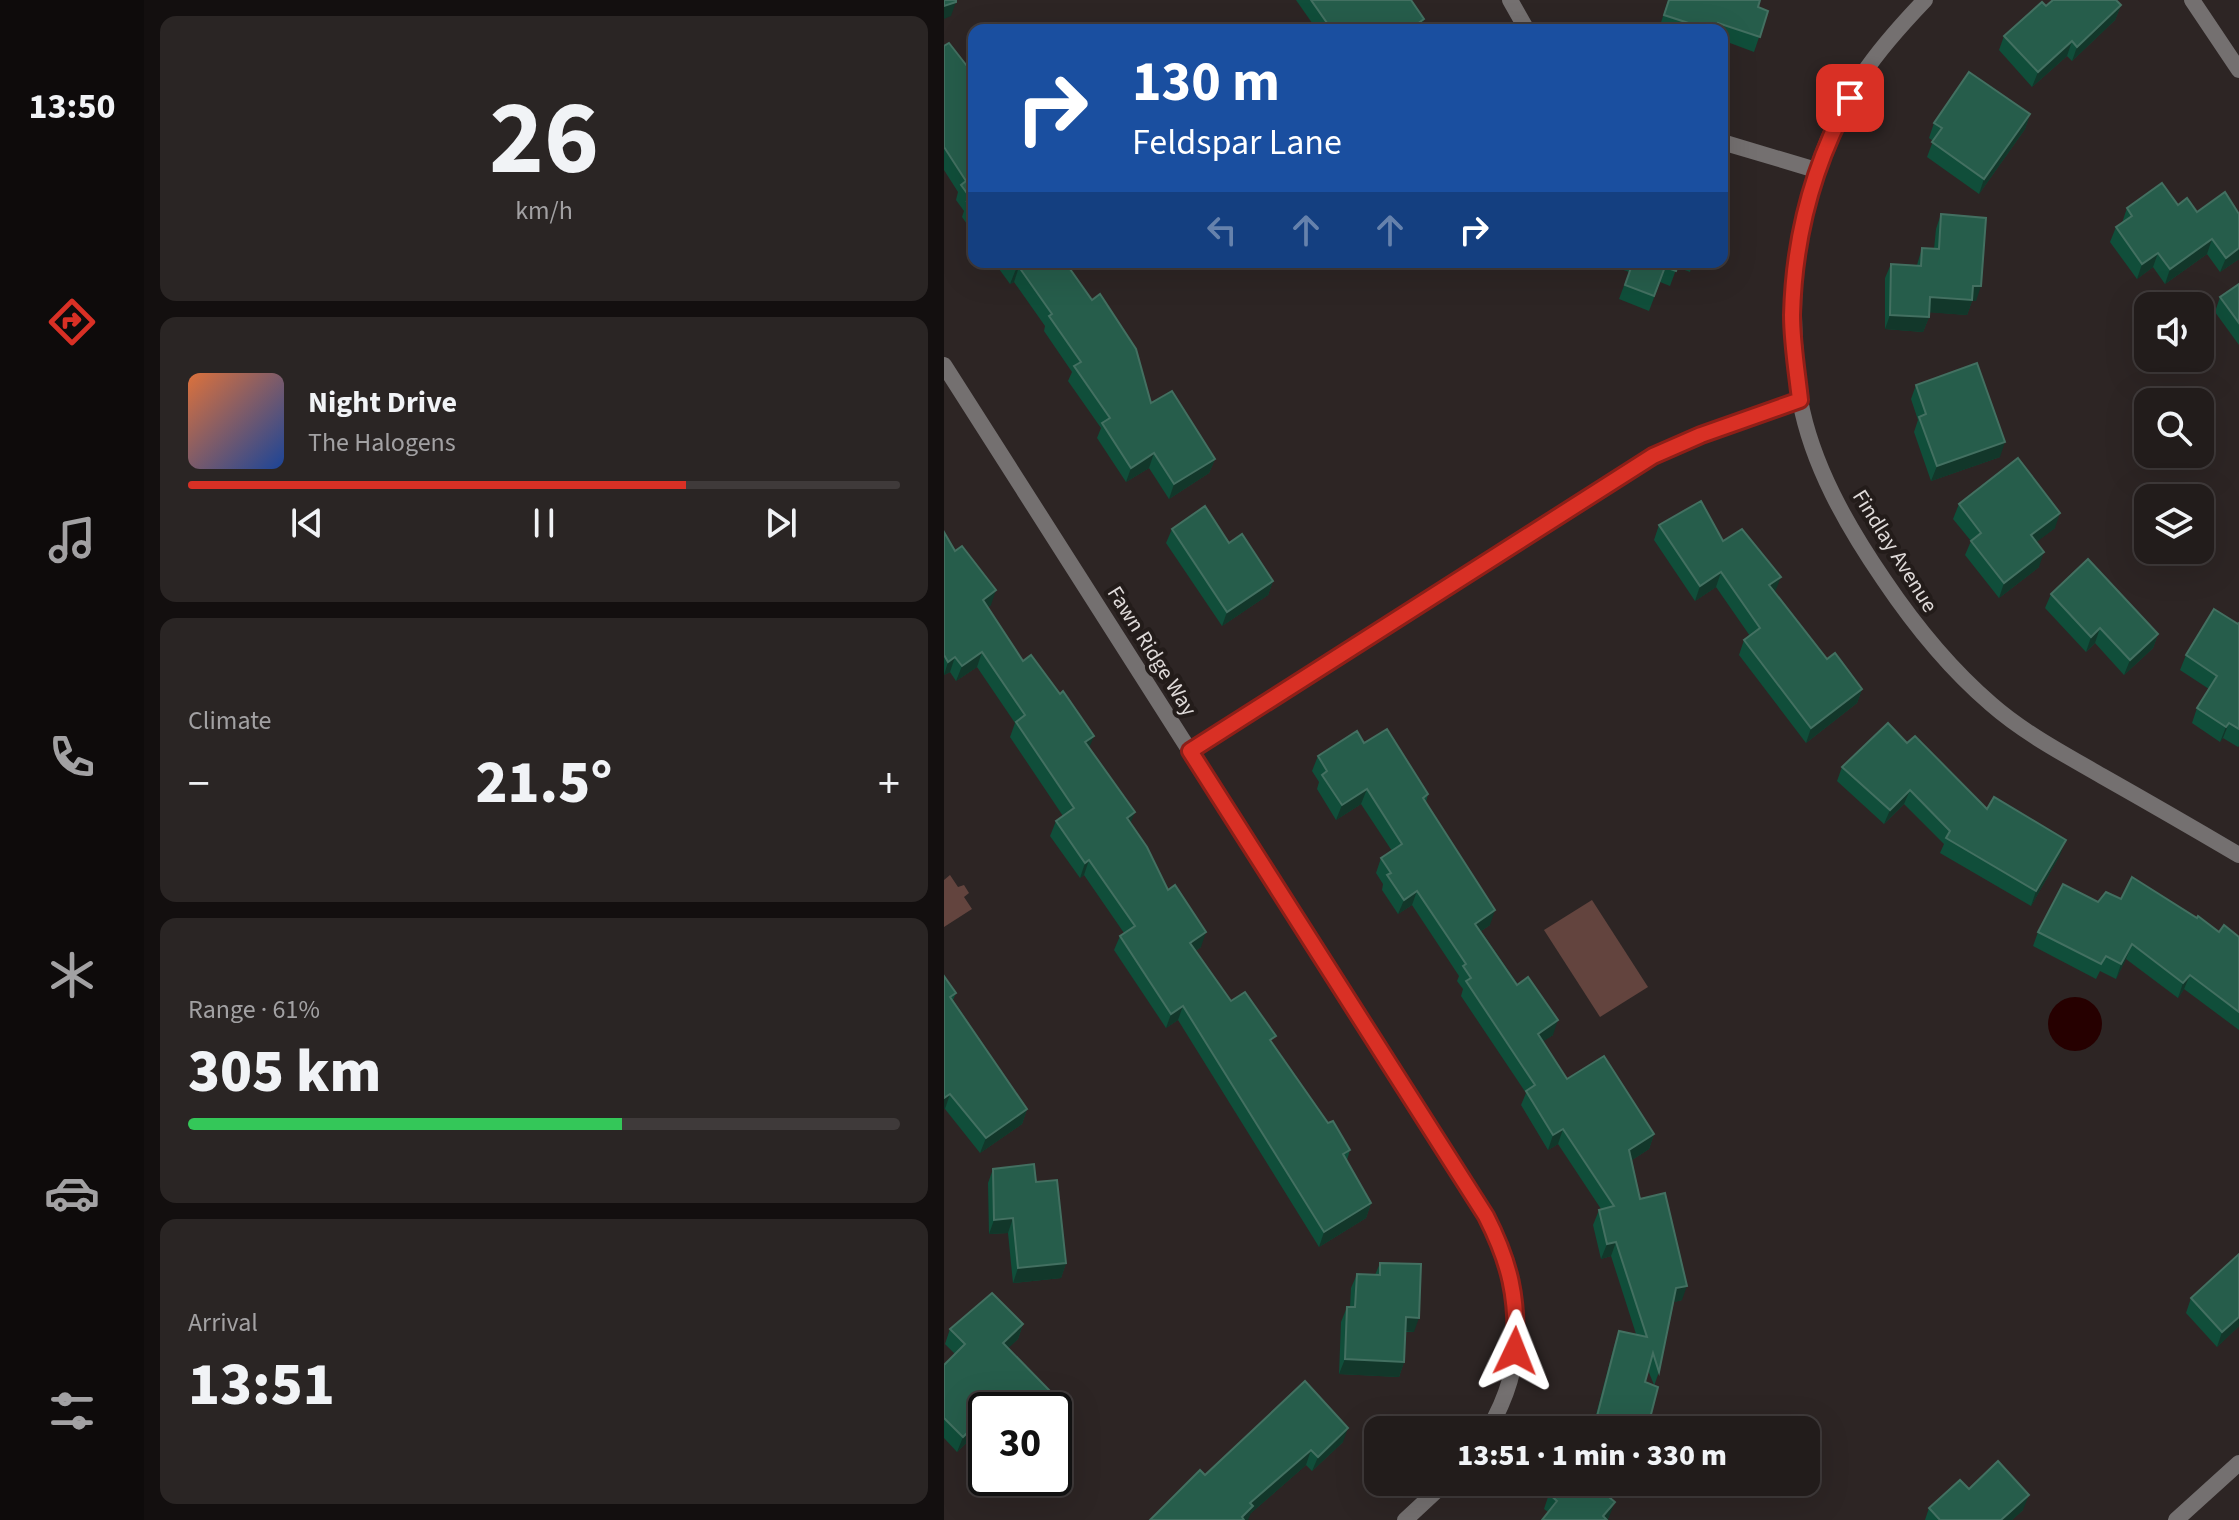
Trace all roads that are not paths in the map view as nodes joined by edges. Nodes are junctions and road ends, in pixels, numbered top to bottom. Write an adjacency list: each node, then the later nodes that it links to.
1 (1510, 0): 4 (street)
2 (1925, 0): 7 (street, Findlay Avenue)
3 (2192, 0): 5 (street)
4 (1524, 24)
5 (2239, 70)
6 (1728, 144): 7 (street)
7 (1816, 170): 9 (street, Findlay Avenue)
8 (944, 365): 10 (street, Fawn Ridge Way)
9 (1800, 400): 10 (street); 11 (street, Findlay Avenue)
10 (1190, 751): 12 (street, Fawn Ridge Way)
11 (2239, 855)
12 (1495, 1416)
13 (2239, 1463): 16 (street)
14 (1431, 1496): 15 (street)
15 (1405, 1520)
16 (2176, 1520)

